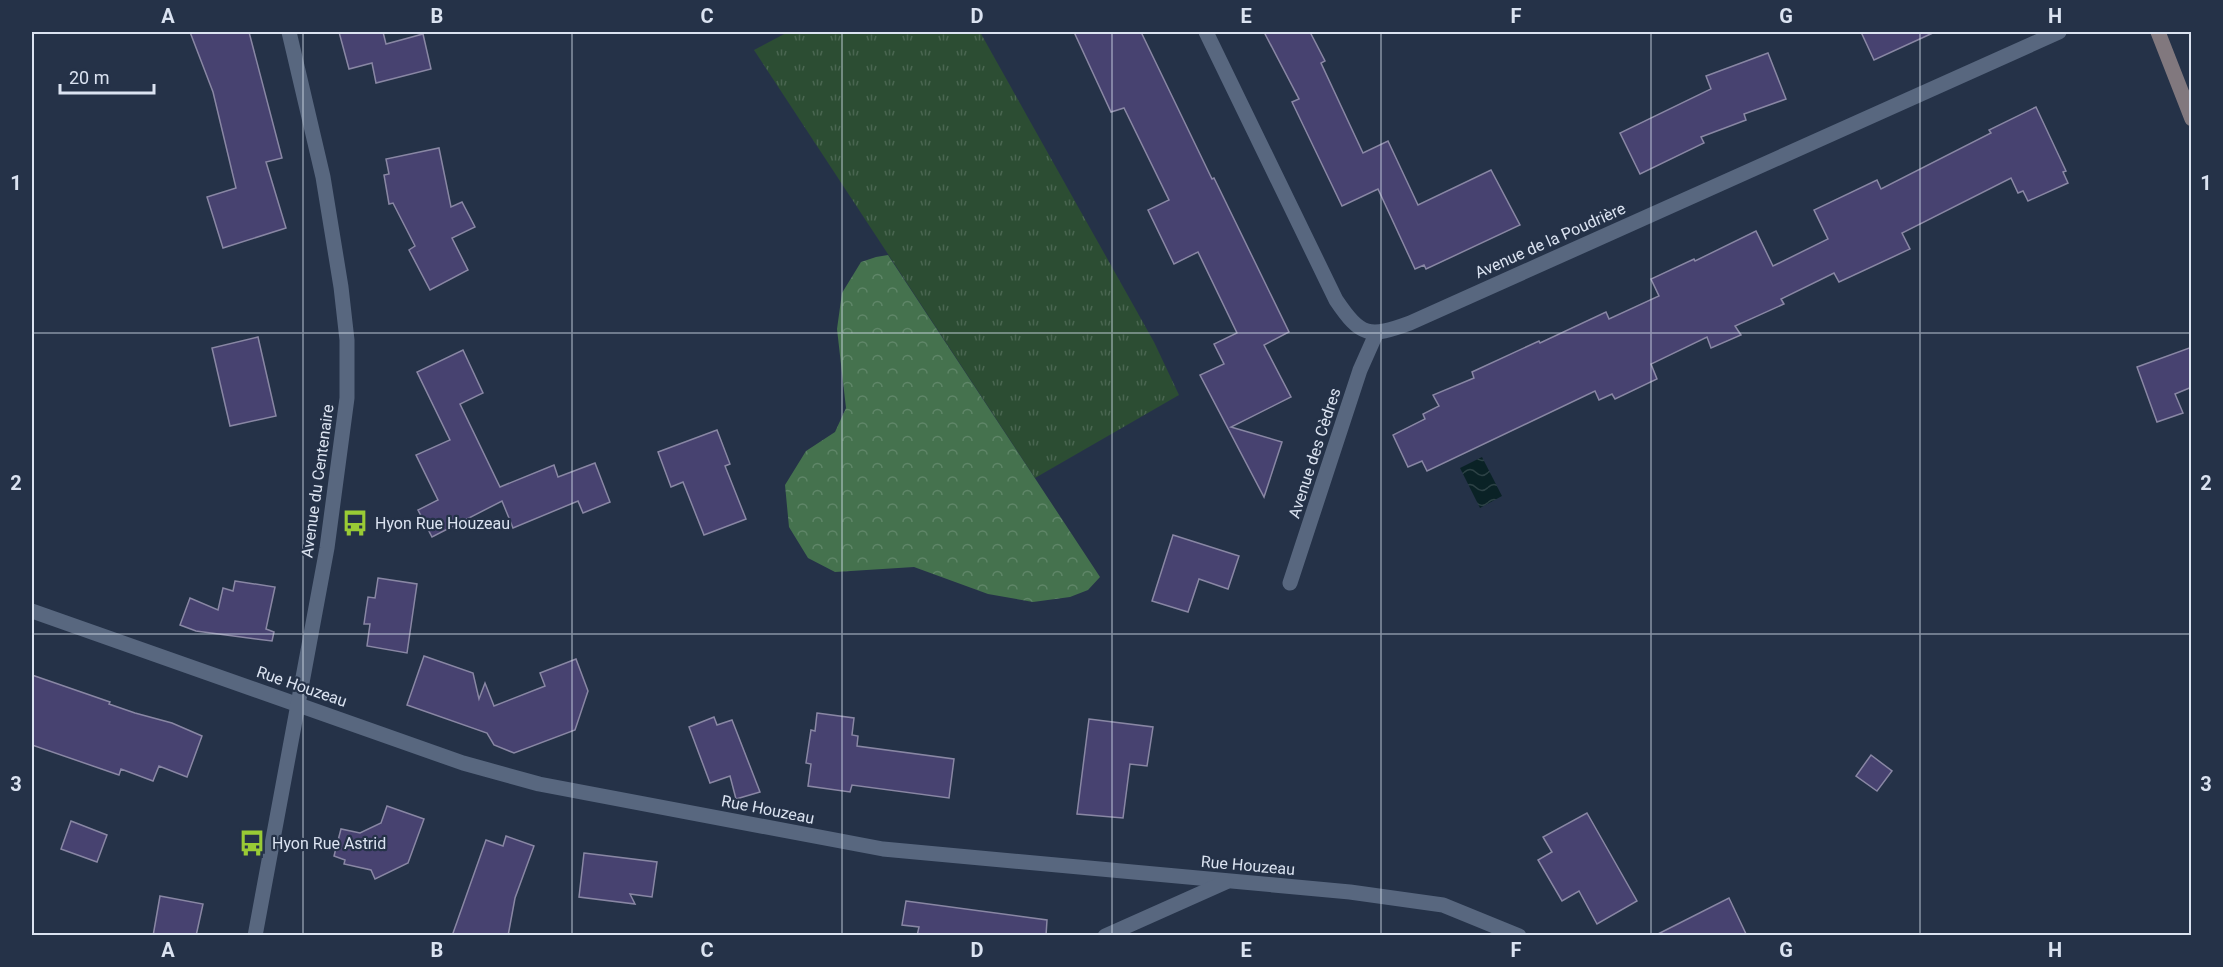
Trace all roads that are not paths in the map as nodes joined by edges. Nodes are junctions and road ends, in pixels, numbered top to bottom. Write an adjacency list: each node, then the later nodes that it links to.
1 (289, 32): 9 (street, Avenue du Centenaire)
2 (1206, 32): 6 (street)
3 (2059, 32): 6 (street, Avenue de la Poudrière)
4 (2158, 32): 5 (street)
5 (2192, 119)
6 (1376, 334): 7 (street, Avenue des Cèdres)
7 (1290, 583)
8 (32, 611): 9 (street, Rue Houzeau)
9 (298, 704): 10 (street, Rue Houzeau); 11 (street, Avenue du Centenaire)
10 (1226, 881): 12 (street); 13 (street, Rue Houzeau)
11 (255, 936)
12 (1105, 936)
13 (1520, 936)

